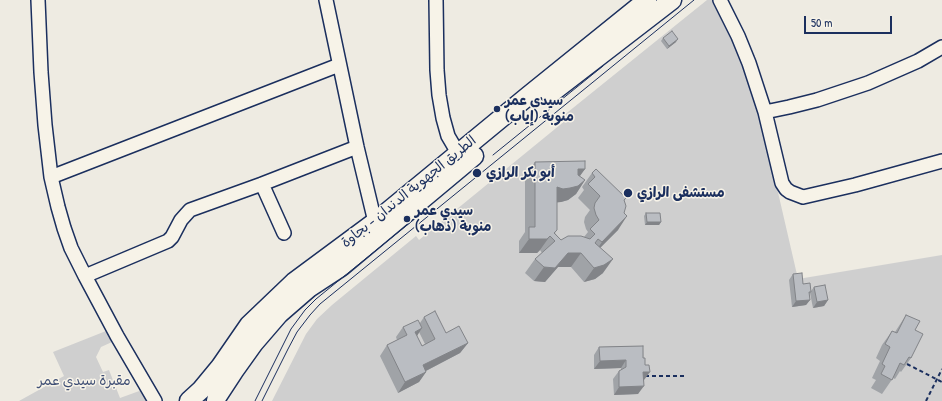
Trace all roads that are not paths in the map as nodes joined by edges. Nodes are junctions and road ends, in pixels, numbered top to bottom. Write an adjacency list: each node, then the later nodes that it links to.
1 (38, 0): 14 (street)
2 (326, 0): 9 (street)
3 (436, 0): 12 (street)
4 (629, 0): 7 (main road)
5 (720, 0): 10 (street)
6 (658, 3): 7 (main road, الطريق الجهوية الدندان - بجاوة); 16 (main road, الطريق الجهوية الدندان - بجاوة)
7 (625, 18): 12 (main road, الطريق الجهوية الدندان - بجاوة)
8 (942, 47): 10 (street)
9 (339, 65): 11 (street); 14 (street)
10 (765, 112): 13 (street)
11 (357, 147): 15 (street); 16 (street)
12 (458, 153): 16 (main road, الطريق الجهوية الدندان - بجاوة)
13 (942, 161)
14 (51, 178): 18 (street)
15 (262, 184): 17 (street); 18 (street)
16 (378, 227): 20 (main road, الطريق الجهوية الدندان - بجاوة); 21 (main road, الطريق الجهوية الدندان - بجاوة)
17 (284, 233)
18 (85, 276): 19 (street)
19 (155, 401)
20 (189, 401)
21 (216, 401)

